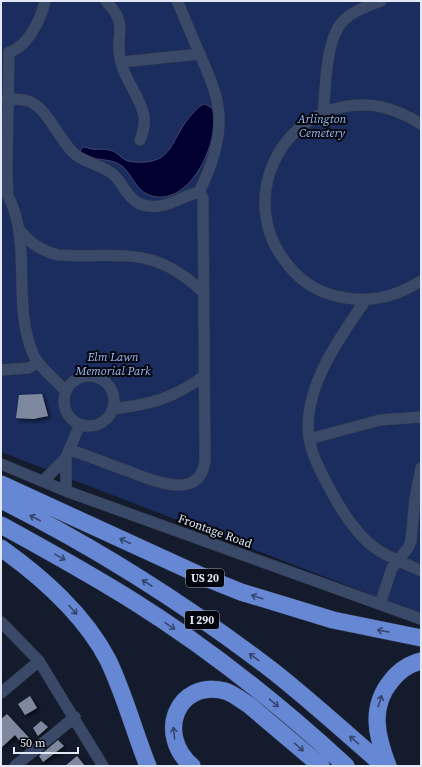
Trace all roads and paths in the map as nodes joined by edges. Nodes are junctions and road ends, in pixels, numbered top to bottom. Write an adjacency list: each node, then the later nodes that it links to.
1 (45, 1): 5 (street)
2 (106, 1): 7 (street)
3 (177, 1): 6 (street)
4 (381, 1): 9 (street)
5 (5, 51): 8 (street)
6 (200, 54): 7 (street); 13 (street)
7 (121, 62): 11 (street)
8 (5, 110): 13 (street); 14 (street)
9 (323, 113): 10 (street); 18 (street)
10 (421, 124)
11 (140, 140)
12 (1, 184): 14 (street)
13 (199, 192): 17 (street)
14 (8, 195): 15 (street)
15 (19, 228): 17 (street); 19 (street)
16 (421, 281): 18 (street)
17 (204, 293): 21 (street)
18 (365, 301): 26 (street)
19 (38, 363): 20 (street); 22 (street)
20 (1, 370)
21 (204, 376): 23 (street); 27 (street)
22 (66, 392): 23 (street); 25 (street)
23 (113, 409): 25 (street)
24 (421, 417): 26 (street)
25 (80, 424): 27 (street)
26 (309, 439): 37 (street)
27 (68, 454): 30 (street); 33 (street)
28 (1, 464): 30 (street, Frontage Road)
29 (421, 468): 32 (street)
30 (43, 481): 33 (street, Frontage Road)
31 (1, 484): 42 (highway, US 20, one-way to 31)
32 (419, 490): 37 (street)
33 (66, 491): 39 (street, Frontage Road)
34 (1, 500): 53 (highway, I 290, one-way to 34)
35 (1, 525): 52 (highway, I 290, one-way to 52)
36 (1, 548): 49 (highway, one-way to 49)
37 (398, 559): 38 (street); 39 (street)
38 (421, 571)
39 (380, 604): 40 (street, Frontage Road)
40 (421, 619)
41 (1, 622): 43 (street)
42 (421, 638)
43 (39, 661): 45 (street); 46 (street)
44 (421, 661): 54 (highway, one-way to 44)
45 (1, 692)
46 (75, 718): 47 (street); 48 (street)
47 (15, 766)
48 (103, 766)
49 (148, 766)
50 (192, 766): 51 (highway, one-way to 51)
51 (321, 766)
52 (346, 766)
53 (384, 766)
54 (388, 766)

